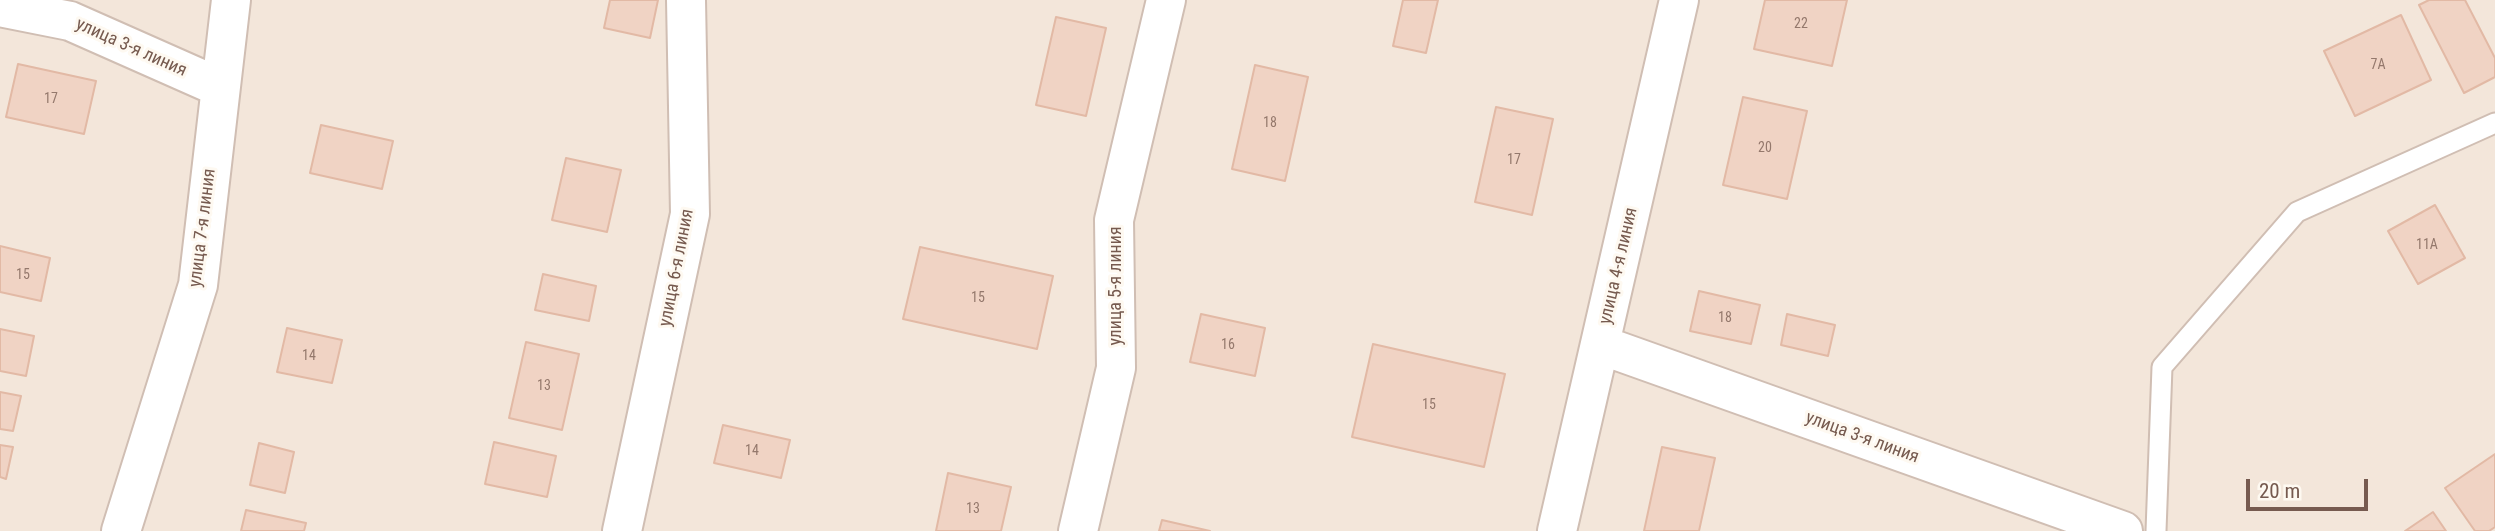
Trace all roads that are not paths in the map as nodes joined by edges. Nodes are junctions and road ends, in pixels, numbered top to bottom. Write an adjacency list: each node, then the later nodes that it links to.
1 (231, 0): 6 (street, улица 7-я линия)
2 (686, 0): 10 (street, улица 6-я линия)
3 (1166, 0): 11 (street, улица 5-я линия)
4 (1679, 0): 8 (street, улица 4-я линия)
5 (0, 7): 6 (street, улица 3-я линия)
6 (219, 87): 9 (street, улица 7-я линия)
7 (2495, 124): 14 (lane)
8 (1601, 345): 12 (street, улица 4-я линия); 13 (street, улица 3-я линия)
9 (121, 531)
10 (622, 531)
11 (1078, 531)
12 (1557, 531)
13 (2123, 531)
14 (2157, 531)

